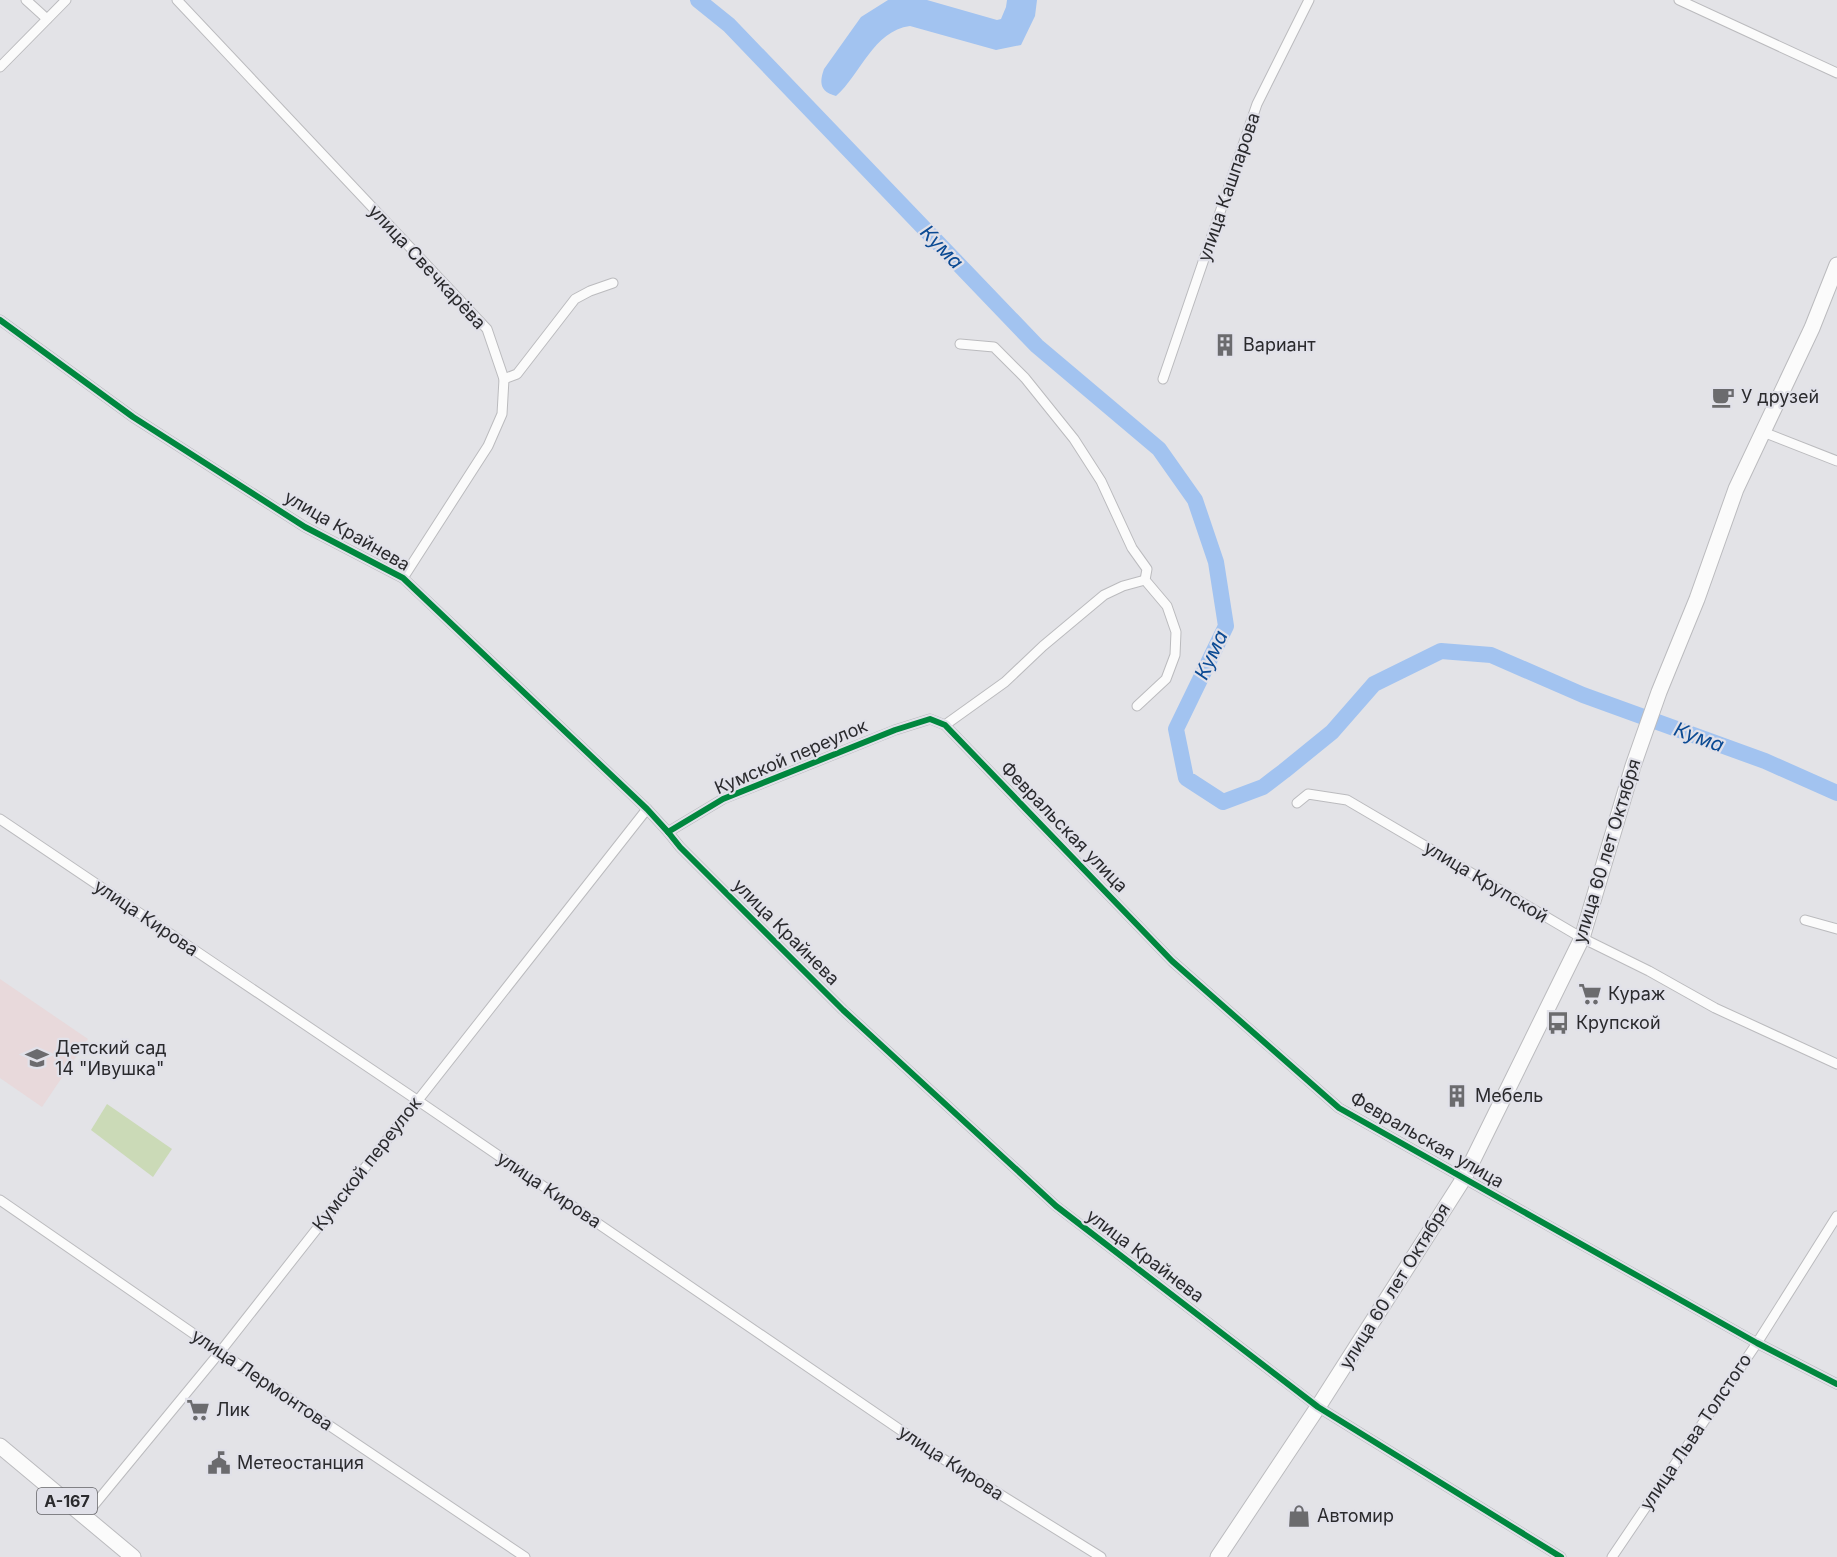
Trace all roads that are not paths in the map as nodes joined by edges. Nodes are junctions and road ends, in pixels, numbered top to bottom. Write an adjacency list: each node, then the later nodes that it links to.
1 (26, 0): 6 (street)
2 (66, 0): 6 (street)
3 (177, 0): 13 (street, улица Свечкарёва)
4 (1309, 0): 14 (street, улица Кашпарова)
5 (1679, 0): 8 (street)
6 (47, 19): 7 (street)
7 (0, 68)
8 (1837, 73)
9 (1837, 265): 15 (main road, улица 60 лет Октября)
10 (612, 283): 13 (street)
11 (0, 320): 17 (street, улица Крайнева)
12 (960, 344): 18 (street)
13 (504, 380): 17 (street, улица Свечкарёва)
14 (1163, 380)
15 (1763, 432): 16 (street); 28 (main road, улица 60 лет Октября)
16 (1837, 461)
17 (403, 578): 23 (street, улица Крайнева)
18 (1145, 580): 19 (street); 21 (street)
19 (1137, 706)
20 (930, 719): 21 (street, Февральская улица); 25 (street, Кумской переулок)
21 (945, 725): 31 (street, Февральская улица)
22 (1297, 803): 28 (street, улица Крупской)
23 (647, 809): 25 (street, улица Крайнева); 30 (street, Кумской переулок)
24 (0, 819): 30 (street, улица Кирова)
25 (668, 832): 37 (street, улица Крайнева)
26 (1805, 920): 27 (street)
27 (1837, 929)
28 (1582, 938): 29 (street, улица Крупской); 31 (main road, улица 60 лет Октября)
29 (1837, 1064)
30 (417, 1100): 35 (street, Кумской переулок); 42 (street, улица Кирова)
31 (1464, 1178): 34 (street, Февральская улица); 37 (main road, улица 60 лет Октября)
32 (0, 1200): 35 (street, улица Лермонтова)
33 (1837, 1216): 34 (street, улица Льва Толстого)
34 (1757, 1343): 36 (street, Февральская улица); 45 (street, улица Льва Толстого)
35 (220, 1352): 39 (street, Кумской переулок); 41 (street, улица Лермонтова)
36 (1837, 1384)
37 (1318, 1407): 43 (main road, улица 60 лет Октября); 44 (street, улица Крайнева)
38 (0, 1446): 39 (main road, А-167)
39 (85, 1516): 40 (main road, А-167)
40 (133, 1557)
41 (525, 1557)
42 (1101, 1557)
43 (1218, 1557)
44 (1561, 1557)
45 (1612, 1557)

